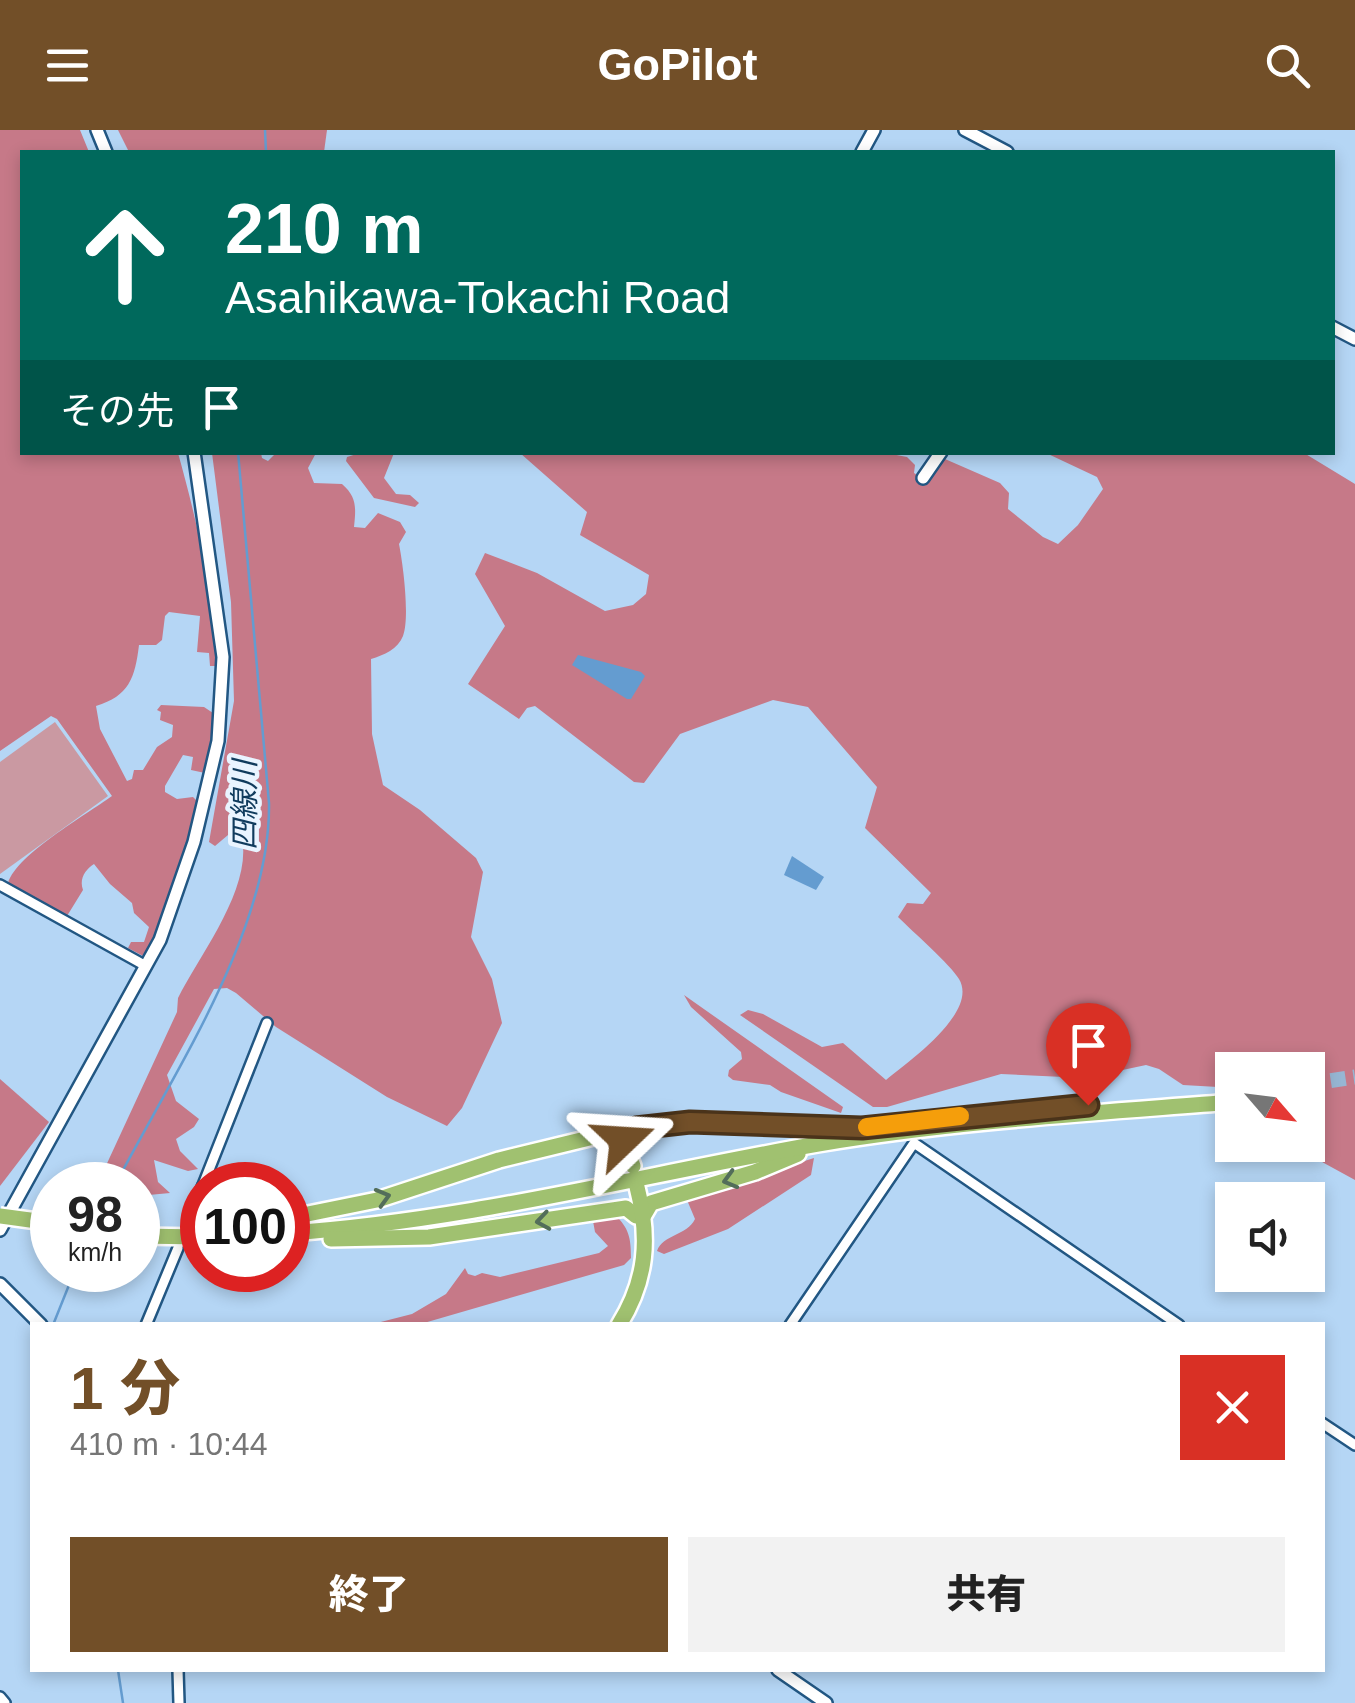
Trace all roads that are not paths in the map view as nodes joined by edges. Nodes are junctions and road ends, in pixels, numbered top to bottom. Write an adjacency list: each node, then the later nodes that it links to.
1 (965, 130): 2 (main road)
2 (1003, 150)
3 (194, 455): 7 (main road)
4 (939, 455): 5 (main road)
5 (923, 478)
6 (0, 885): 7 (street)
7 (146, 966): 20 (main road)
8 (267, 1022): 14 (street)
9 (1215, 1095): 11 (highway)
10 (1215, 1103): 13 (highway)
11 (862, 1128): 12 (highway); 19 (highway)
12 (624, 1140): 15 (highway); 18 (highway, one-way to 12)
13 (820, 1144): 17 (highway, one-way to 17); 22 (highway)
14 (212, 1162)
15 (629, 1167)
16 (634, 1188): 17 (highway)
17 (640, 1215): 23 (highway, one-way to 23); 28 (highway)
18 (310, 1216)
19 (310, 1219)
20 (0, 1223): 21 (highway, bridge)
21 (30, 1225)
22 (310, 1232)
23 (310, 1235)
24 (178, 1248): 27 (street)
25 (0, 1284): 26 (main road)
26 (38, 1322)
27 (147, 1322)
28 (618, 1322)
29 (792, 1322): 30 (street)
30 (1176, 1322)
31 (1325, 1425): 32 (street)
32 (1355, 1445)
33 (178, 1672): 37 (street)
34 (781, 1672): 38 (main road)
35 (0, 1697): 36 (street)
36 (5, 1703)
37 (179, 1703)
38 (826, 1703)

